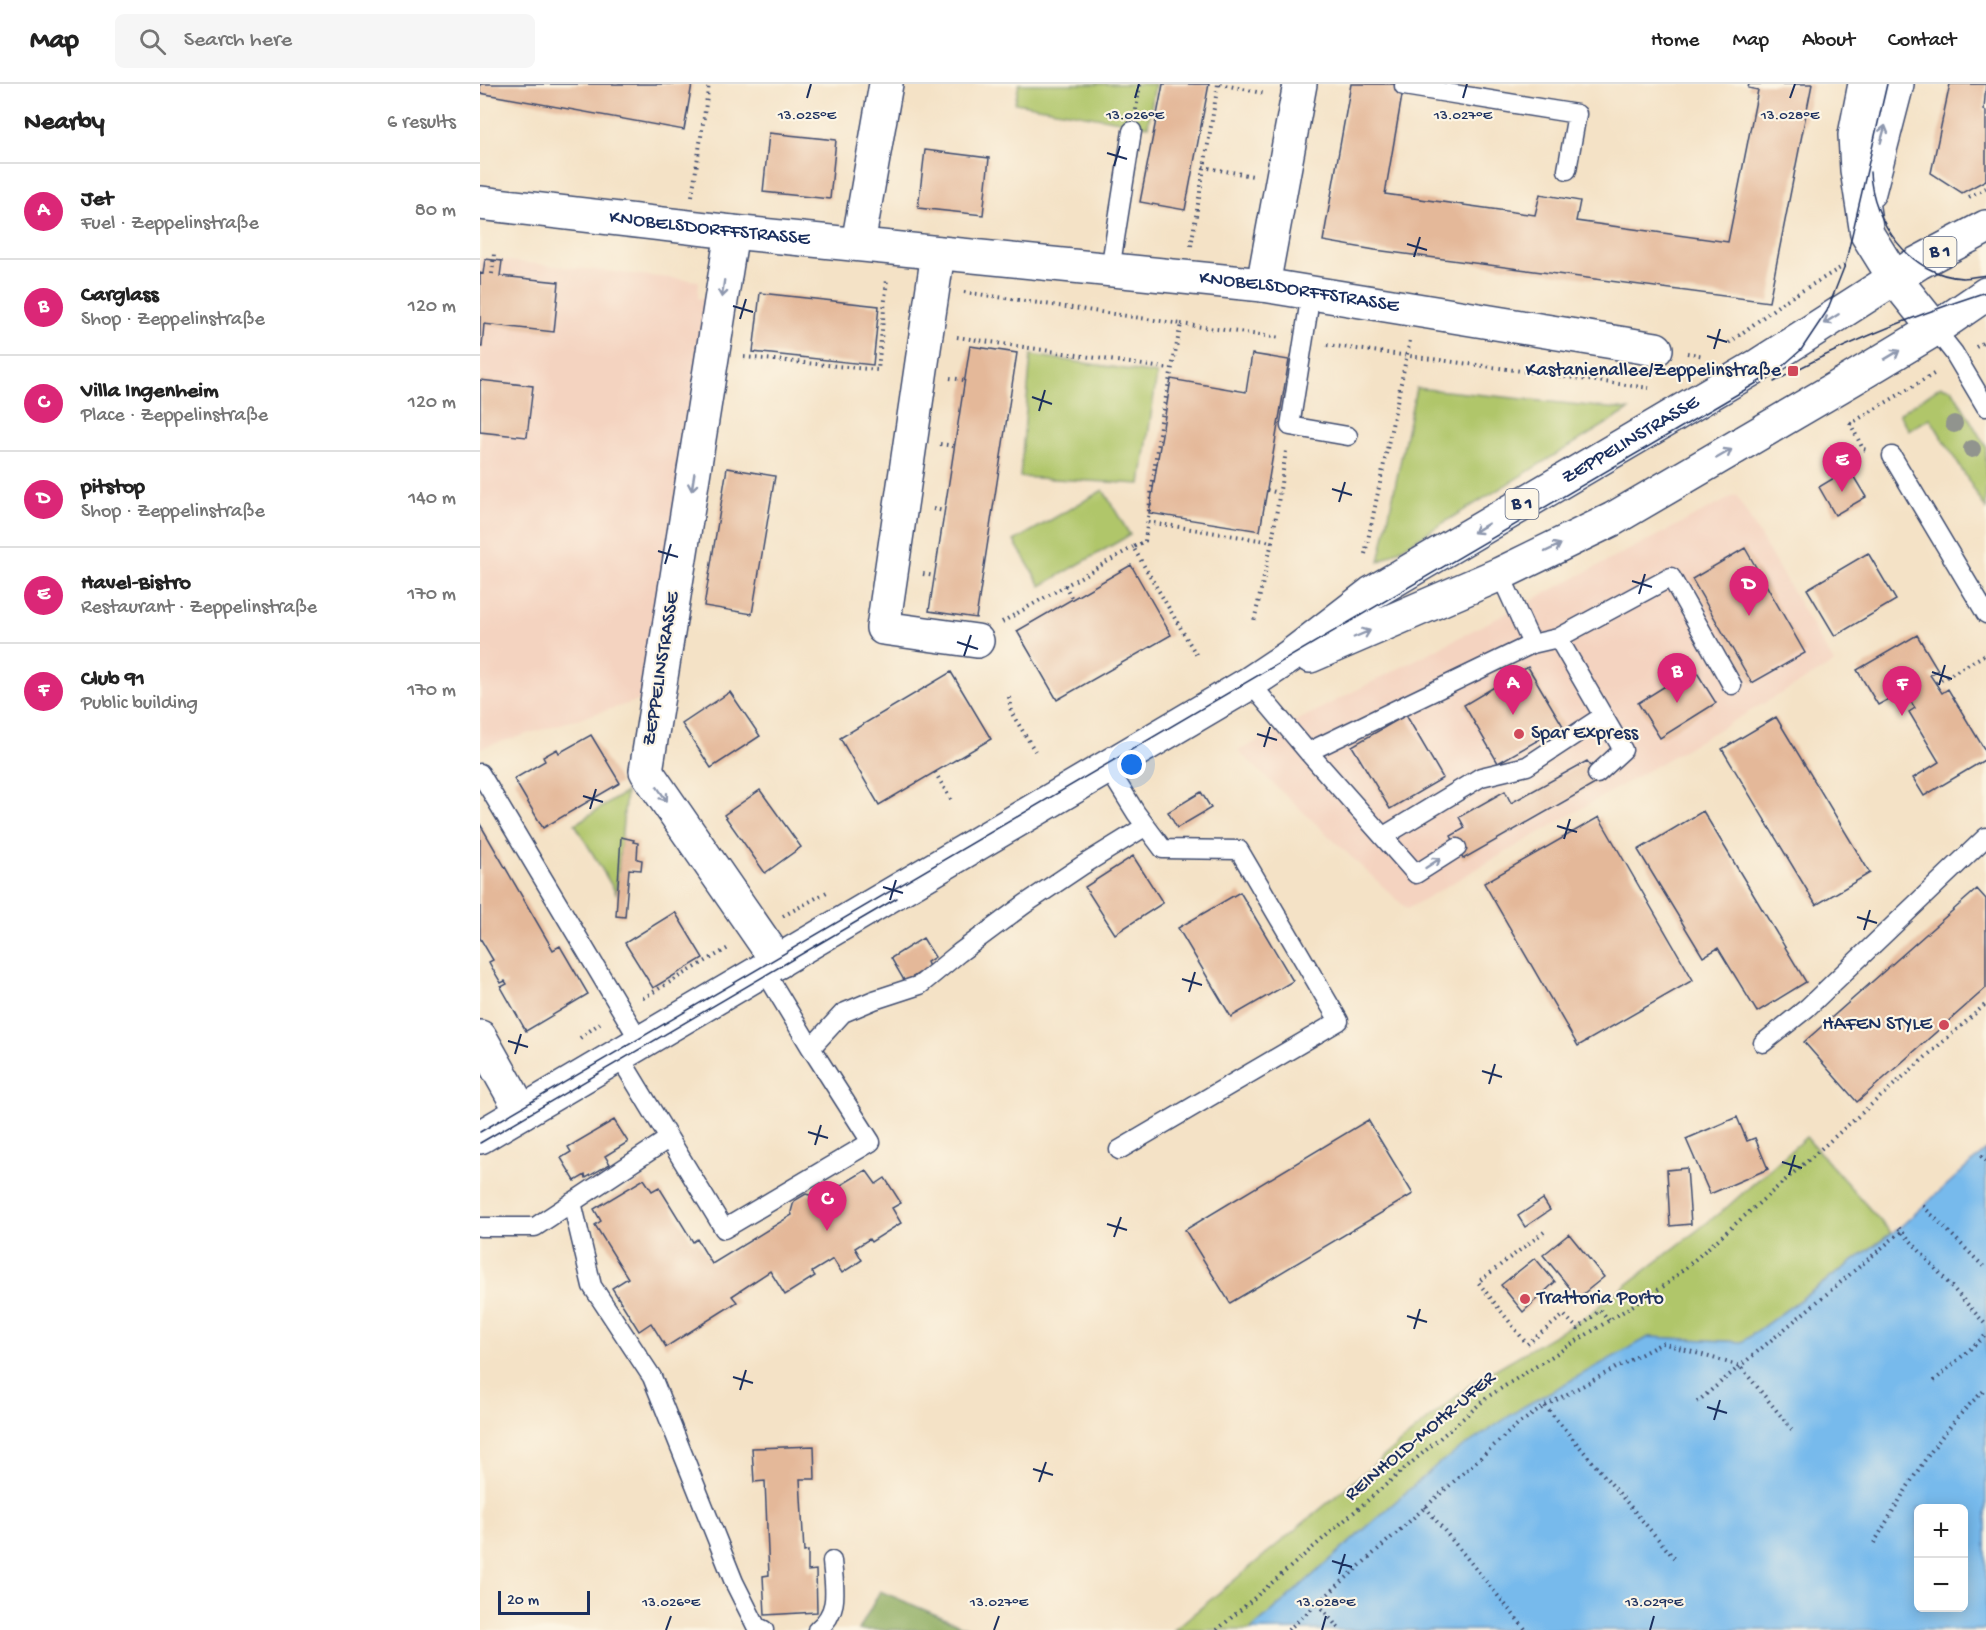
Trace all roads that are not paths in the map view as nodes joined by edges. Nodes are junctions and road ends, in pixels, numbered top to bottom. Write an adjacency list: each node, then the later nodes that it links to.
1 (886, 84): 12 (street)
2 (1865, 84): 9 (street)
3 (1897, 84): 9 (street, one-way to 3)
4 (1404, 86): 7 (lane)
5 (1299, 92): 16 (street)
6 (1132, 131): 14 (lane)
7 (1567, 170)
8 (480, 203): 11 (street, KNOBELSDORFFSTRASSE)
9 (1864, 211): 15 (street)
10 (1986, 227): 15 (street, ZEPPELINSTRASSE / B 1)
11 (732, 232): 12 (street, KNOBELSDORFFSTRASSE); 40 (street, ZEPPELINSTRASSE, one-way to 40)
12 (858, 244): 13 (street, KNOBELSDORFFSTRASSE)
13 (939, 252): 14 (street, KNOBELSDORFFSTRASSE); 26 (street)
14 (1110, 270): 16 (street, KNOBELSDORFFSTRASSE)
15 (1895, 279): 19 (street); 29 (street, ZEPPELINSTRASSE / B 1, one-way to 29)
16 (1263, 285): 17 (street, KNOBELSDORFFSTRASSE)
17 (1311, 293): 20 (street, KNOBELSDORFFSTRASSE); 22 (lane)
18 (1986, 294): 19 (street, ZEPPELINSTRASSE / B 1)
19 (1935, 329): 21 (lane); 24 (street, ZEPPELINSTRASSE / B 1, one-way to 19)
20 (1656, 349)
21 (1986, 406)
22 (1348, 436)
23 (1892, 456): 25 (lane)
24 (1500, 574): 28 (lane); 29 (street, ZEPPELINSTRASSE / B 1, one-way to 24)
25 (1986, 614)
26 (986, 634)
27 (1558, 639): 28 (lane); 30 (lane); 31 (lane)
28 (1532, 644): 32 (lane)
29 (1250, 683): 32 (lane); 33 (street, ZEPPELINSTRASSE / B 1)
30 (1732, 685)
31 (1603, 716): 35 (lane); 37 (lane)
32 (1308, 752): 37 (lane)
33 (1108, 768): 36 (lane); 40 (street, ZEPPELINSTRASSE / B 1)
34 (480, 773): 44 (lane)
35 (1597, 774)
36 (1146, 826): 43 (lane); 48 (lane)
37 (1384, 836): 39 (lane, one-way to 39)
38 (1986, 837): 42 (lane)
39 (1457, 848)
40 (771, 966): 43 (lane); 44 (street, ZEPPELINSTRASSE / B 1)
41 (480, 1037): 45 (street)
42 (1763, 1042)
43 (811, 1048): 47 (lane)
44 (630, 1049): 45 (street, ZEPPELINSTRASSE / B 1); 47 (lane)
45 (522, 1113): 46 (street, ZEPPELINSTRASSE / B 1)
46 (480, 1137)
47 (668, 1139): 49 (lane)
48 (1119, 1150)
49 (572, 1202): 50 (lane); 52 (lane)
50 (480, 1227)
51 (832, 1561): 53 (lane)
52 (764, 1630)
53 (817, 1630)

